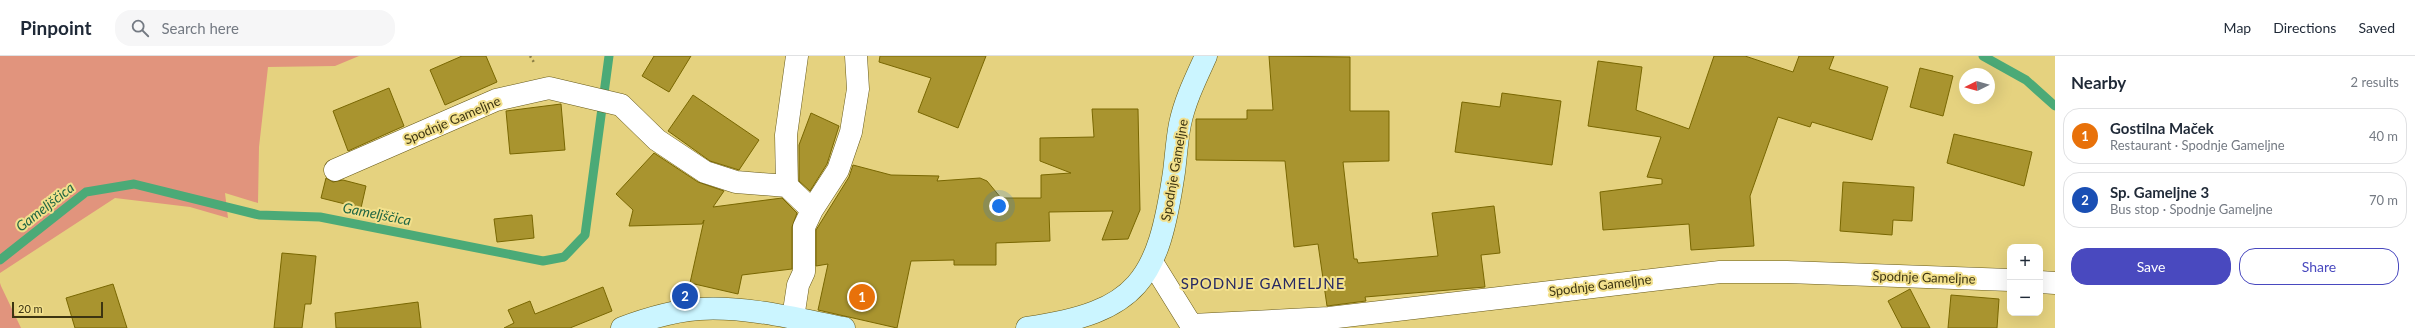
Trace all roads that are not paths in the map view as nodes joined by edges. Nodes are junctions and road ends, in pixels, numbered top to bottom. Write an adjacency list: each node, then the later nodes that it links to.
1 (798, 56): 5 (street)
2 (856, 56): 6 (street)
3 (1206, 56): 7 (street, Spodnje Gameljne)
4 (335, 170): 5 (street, Spodnje Gameljne)
5 (787, 186): 6 (street)
6 (812, 210): 11 (street)
7 (1152, 262): 12 (street, Spodnje Gameljne); 15 (street, Spodnje Gameljne)
8 (2007, 280): 12 (street, Spodnje Gameljne)
9 (2043, 282): 10 (street)
10 (2055, 283)
11 (793, 318): 13 (street); 14 (street)
12 (1193, 326)
13 (622, 328)
14 (844, 328)
15 (1027, 328)

